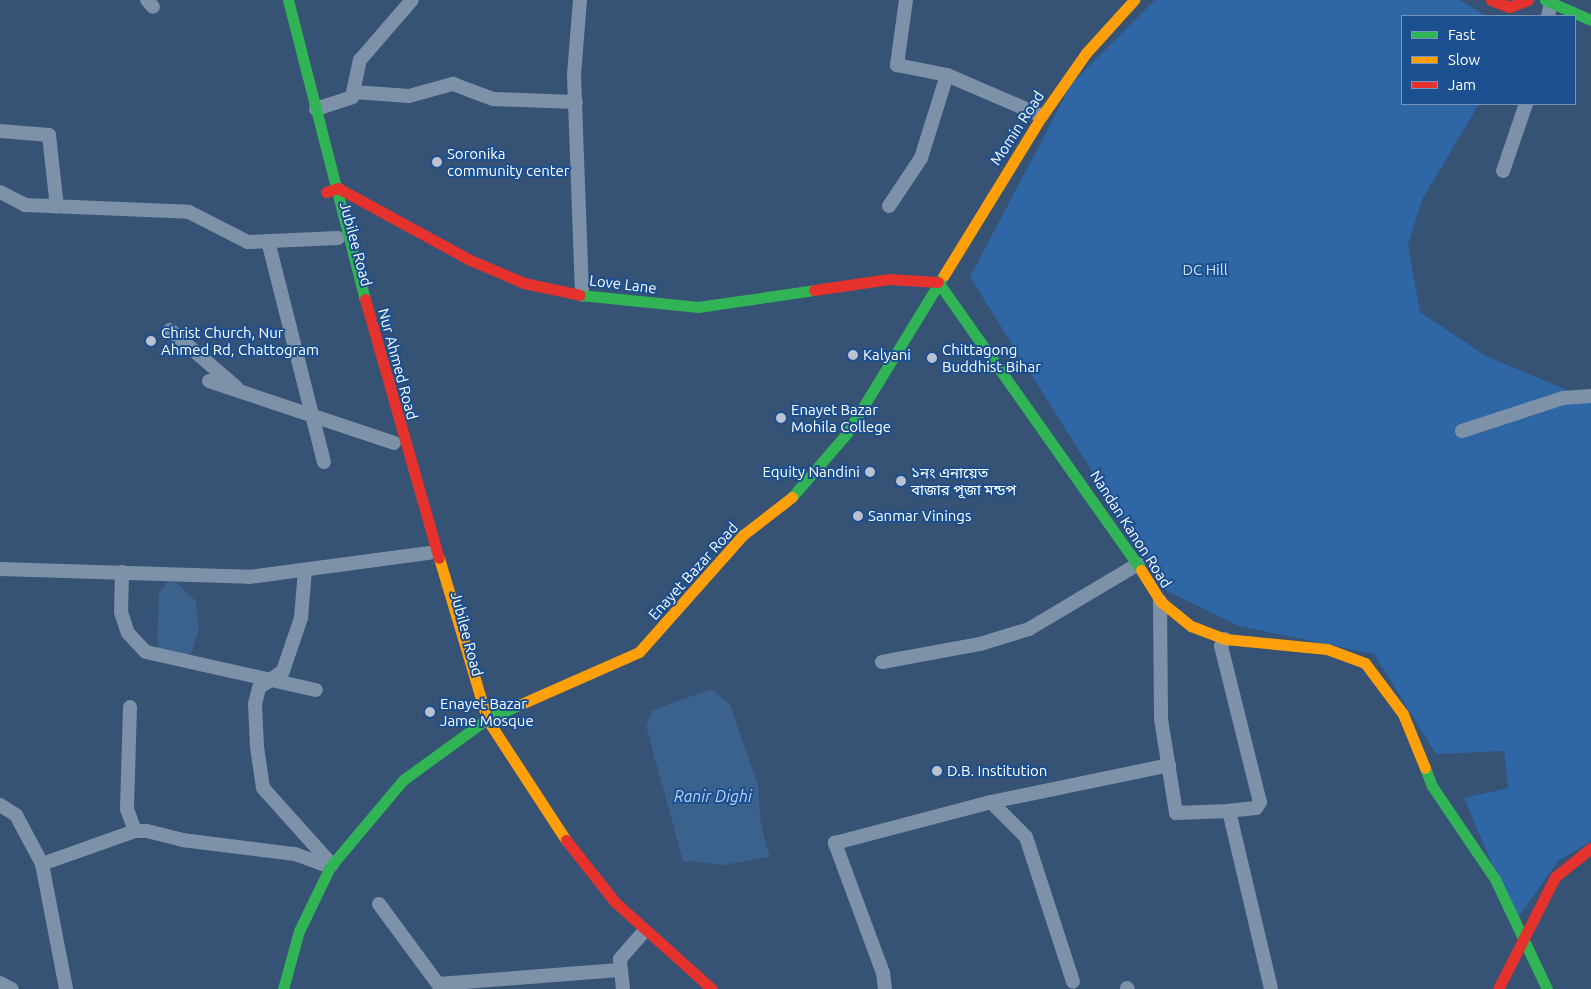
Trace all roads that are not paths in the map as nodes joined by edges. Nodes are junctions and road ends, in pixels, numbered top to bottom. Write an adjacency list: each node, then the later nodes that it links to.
1 (275, 0): 21 (main road, Jubilee Road)
2 (288, 0): 17 (main road, Nur Ahmed Road)
3 (412, 0): 14 (street)
4 (580, 0): 15 (street)
5 (906, 0): 13 (street)
6 (1134, 0): 18 (main road, Momin Road)
7 (1491, 0): 8 (main road)
8 (1528, 0)
9 (1548, 6): 10 (main road)
10 (1576, 15)
11 (1576, 15): 12 (main road)
12 (1591, 20)
13 (947, 75): 18 (street); 23 (street)
14 (354, 92): 15 (street); 17 (street)
15 (576, 102): 28 (street)
16 (1526, 105): 20 (street)
17 (316, 109): 21 (main road, Nur Ahmed Road)
18 (1042, 116): 27 (main road, Momin Road)
19 (0, 131): 24 (street)
20 (1503, 171)
21 (332, 190): 25 (main road, Jubilee Road); 28 (main road, Love Lane); 48 (main road, Nur Ahmed Road)
22 (0, 192): 24 (street)
23 (889, 206)
24 (57, 207): 26 (street)
25 (338, 238): 26 (street); 35 (main road, Jubilee Road)
26 (268, 241): 33 (street)
27 (938, 282): 28 (main road, Love Lane); 38 (main road, Nandan Kanon Road); 48 (main road, Enayet Bazar Road)
28 (582, 295)
29 (170, 330): 31 (street)
30 (209, 382): 31 (street)
31 (242, 392): 33 (street)
32 (1591, 396): 34 (street)
33 (314, 416): 35 (street); 36 (street)
34 (1462, 431)
35 (394, 443): 37 (main road, Jubilee Road)
36 (324, 462)
37 (429, 553): 40 (street); 49 (main road, Jubilee Road)
38 (1138, 564): 42 (main road, Nandan Kanon Road); 44 (street)
39 (0, 569): 41 (street)
40 (305, 570): 41 (street); 45 (street)
41 (122, 572): 45 (street)
42 (1160, 601): 43 (main road, Nandan Kanon Road); 50 (street)
43 (1225, 639): 53 (street); 62 (main road, Nandan Kanon Road)
44 (882, 662)
45 (270, 680): 46 (street); 57 (street)
46 (316, 690)
47 (130, 707): 54 (street)
48 (487, 719): 49 (main road, Enayet Bazar Road); 61 (main road, Nur Ahmed Road)
49 (476, 727): 57 (main road, Enayet Bazar Road); 59 (main road)
50 (1169, 764): 51 (street); 53 (street)
51 (991, 802): 65 (street); 72 (street)
52 (0, 805): 56 (street)
53 (1229, 811): 73 (street)
54 (135, 830): 56 (street); 57 (street)
55 (1591, 848): 62 (main road)
56 (42, 864): 68 (street)
57 (331, 866): 69 (main road, Enayet Bazar Road)
58 (379, 904): 64 (street)
59 (613, 919)
60 (624, 932): 61 (main road)
61 (639, 936): 63 (main road); 64 (street); 71 (main road)
62 (1522, 944): 74 (main road); 75 (main road, Nandan Kanon Road)
63 (649, 953)
64 (620, 970): 70 (street)
65 (1073, 982)
66 (0, 983): 67 (street)
67 (12, 989)
68 (66, 989)
69 (283, 989)
70 (623, 989)
71 (712, 989)
72 (885, 989)
73 (1271, 989)
74 (1498, 989)
75 (1547, 989)

